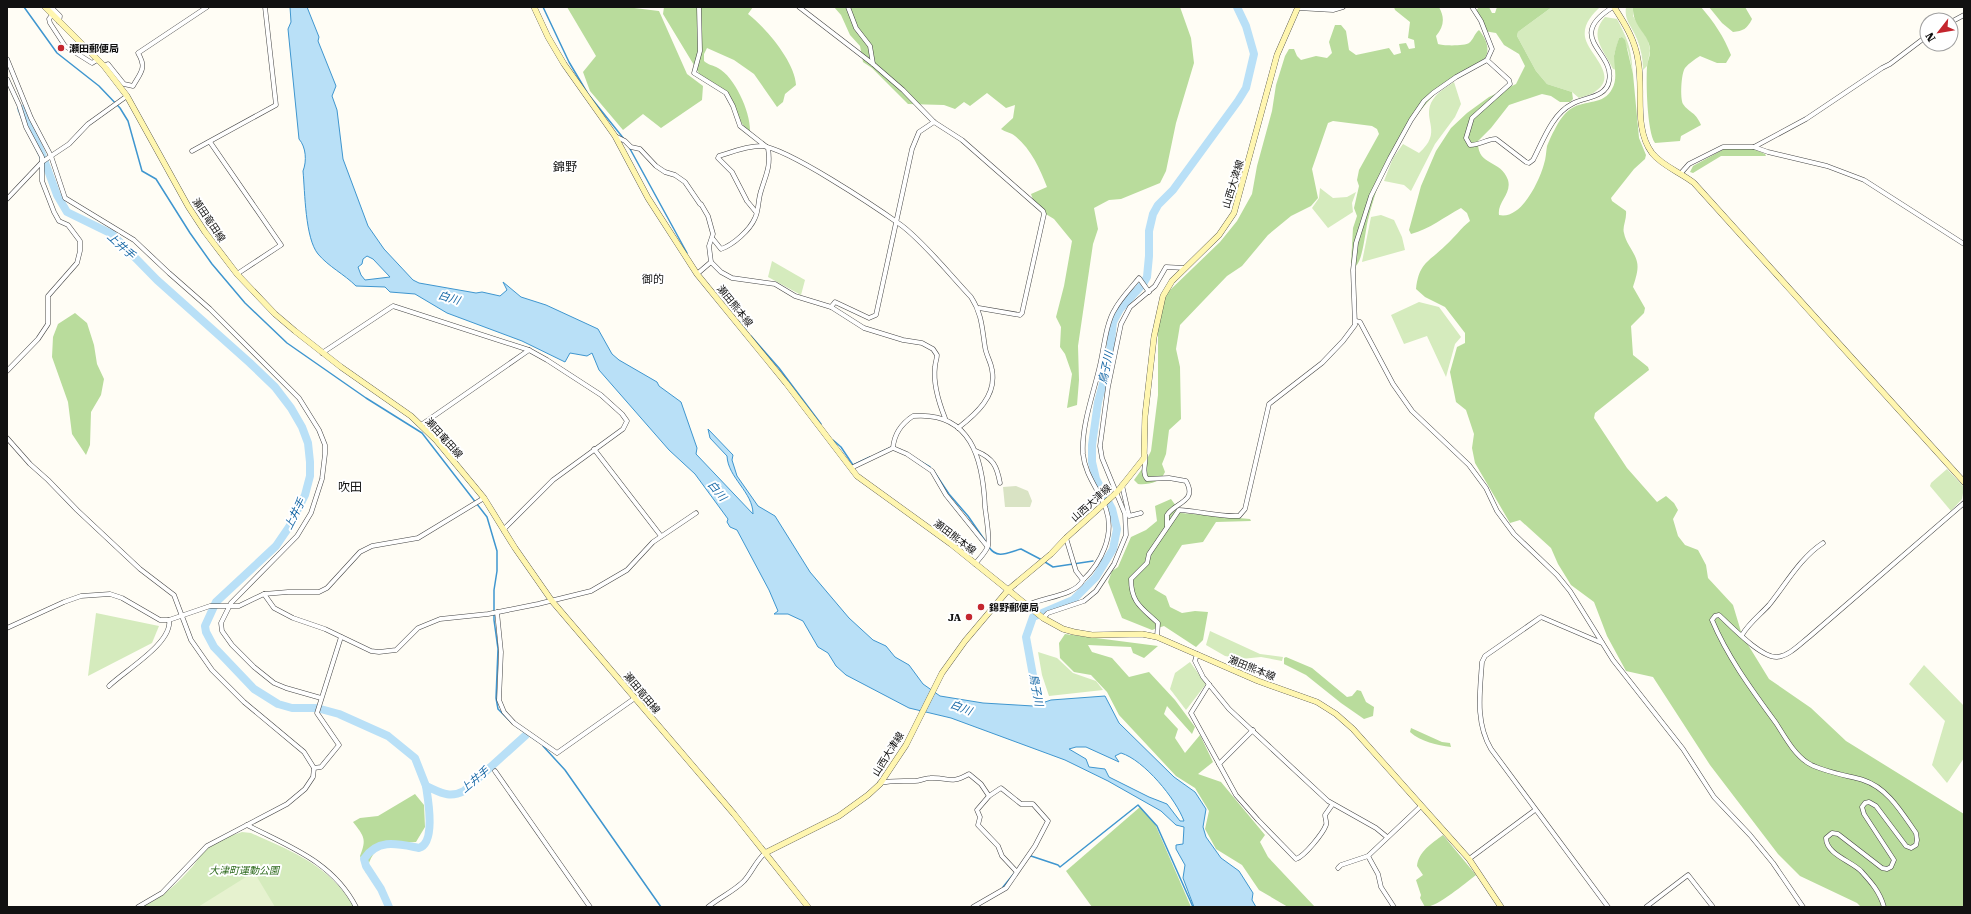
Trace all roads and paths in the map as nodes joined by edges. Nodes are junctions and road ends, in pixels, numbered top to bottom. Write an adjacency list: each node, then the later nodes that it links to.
1 (45, 7): 13 (main road, 瀬田竜田線)
2 (51, 7): 14 (street)
3 (208, 7): 20 (street)
4 (265, 7): 25 (street)
5 (534, 7): 24 (main road, 瀬田熊本線)
6 (699, 7): 27 (street)
7 (799, 7): 19 (street)
8 (848, 7): 19 (street)
9 (1298, 7): 10 (street); 38 (main road, 山西大津線)
10 (1343, 7)
11 (1472, 7): 18 (street)
12 (1614, 7): 18 (street); 31 (main road)
13 (52, 15): 14 (main road, 瀬田竜田線); 17 (street)
14 (59, 22): 17 (main road, 瀬田竜田線)
15 (1919, 42): 26 (street)
16 (7, 59): 29 (street)
17 (97, 60): 20 (main road, 瀬田竜田線)
18 (1487, 60): 44 (street)
19 (873, 64): 23 (street)
20 (104, 66): 22 (main road, 瀬田竜田線)
21 (7, 79): 30 (street)
22 (127, 96): 29 (street); 39 (main road, 瀬田竜田線)
23 (934, 122): 34 (street); 43 (street)
24 (615, 136): 35 (street); 40 (main road, 瀬田熊本線)
25 (210, 142): 28 (street); 39 (street)
26 (1754, 147): 31 (street); 36 (street)
27 (768, 148): 33 (street); 33 (street); 34 (street)
28 (192, 151)
29 (50, 156): 30 (street); 78 (street)
30 (42, 162): 32 (street); 47 (street)
31 (1681, 173): 57 (main road)
32 (7, 198)
33 (756, 212): 35 (street)
34 (897, 223): 42 (street); 43 (street)
35 (713, 239): 37 (street)
36 (1964, 244)
37 (711, 262): 40 (street); 42 (street)
38 (1185, 268): 41 (street); 55 (main road, 山西大津線)
39 (237, 274): 46 (main road, 瀬田竜田線)
40 (697, 274): 56 (main road, 瀬田熊本線)
41 (1148, 291): 60 (street); 63 (street)
42 (831, 307): 48 (street)
43 (979, 308): 50 (street)
44 (1356, 321): 66 (street); 87 (street)
45 (529, 350): 46 (street); 49 (street); 53 (street)
46 (322, 352): 49 (main road, 瀬田竜田線)
47 (7, 371)
48 (945, 418): 50 (street); 52 (street)
49 (421, 425): 61 (main road, 瀬田竜田線)
50 (958, 428): 54 (street)
51 (7, 438): 80 (street)
52 (893, 448): 56 (street); 71 (street)
53 (594, 449): 67 (street); 68 (street)
54 (976, 451): 58 (street); 71 (street)
55 (1144, 453): 59 (main road, 山西大津線); 66 (street)
56 (851, 468): 72 (main road, 瀬田熊本線)
57 (1964, 482)
58 (1000, 483)
59 (1122, 485): 60 (main road, 山西大津線); 65 (street)
60 (1116, 493): 63 (main road, 山西大津線); 81 (street)
61 (484, 498): 67 (main road, 瀬田竜田線); 75 (street)
62 (1964, 503): 84 (street)
63 (1104, 504): 69 (main road, 山西大津線); 73 (street)
64 (696, 513): 68 (street)
65 (1141, 513)
66 (1167, 526): 86 (street)
67 (504, 531): 76 (main road, 瀬田竜田線)
68 (661, 536): 76 (street)
69 (1066, 538): 73 (street); 74 (main road, 山西大津線)
70 (1822, 543): 84 (street)
71 (988, 546): 72 (street)
72 (975, 564): 74 (main road, 瀬田熊本線)
73 (1083, 580): 77 (street)
74 (1009, 589): 77 (main road, 瀬田熊本線); 97 (main road, 山西大津線)
75 (264, 594): 78 (street); 85 (street)
76 (552, 601): 79 (street); 92 (main road, 瀬田竜田線)
77 (1028, 605): 81 (main road, 瀬田熊本線)
78 (228, 607): 80 (street); 91 (street)
79 (496, 612): 85 (street); 92 (street)
80 (182, 616): 82 (street); 95 (street)
81 (1043, 618): 86 (main road, 瀬田熊本線)
82 (169, 620): 83 (street); 90 (street)
83 (7, 628)
84 (1742, 635): 121 (street)
85 (341, 637): 91 (street)
86 (1157, 637): 88 (main road, 瀬田熊本線)
87 (1602, 643): 101 (street); 120 (street)
88 (1197, 654): 89 (street); 100 (main road, 瀬田熊本線)
89 (1208, 684): 93 (street); 94 (street)
90 (109, 686)
91 (321, 698): 95 (street)
92 (635, 698): 104 (main road, 瀬田竜田線)
93 (1253, 730): 94 (street); 99 (street)
94 (1219, 764): 99 (street)
95 (314, 768): 102 (street)
96 (495, 771): 111 (street)
97 (880, 784): 98 (street); 104 (main road, 山西大津線)
98 (989, 796): 108 (street); 108 (street)
99 (1332, 805): 103 (street)
100 (1421, 806): 103 (street); 106 (main road, 瀬田熊本線)
101 (1536, 810): 106 (street); 117 (street)
102 (247, 825): 109 (street); 110 (street)
103 (1387, 837): 105 (street)
104 (766, 853): 112 (street); 113 (main road, 瀬田竜田線)
105 (1368, 856): 107 (street); 115 (street)
106 (1469, 859): 116 (main road, 瀬田熊本線)
107 (1338, 868)
108 (1016, 871): 114 (street)
109 (138, 907)
110 (356, 907)
111 (590, 907)
112 (708, 907)
113 (808, 907)
114 (974, 907)
115 (1394, 907)
116 (1501, 907)
117 (1608, 907)
118 (1646, 907): 119 (street)
119 (1713, 907)
120 (1803, 907)
121 (1884, 907)

